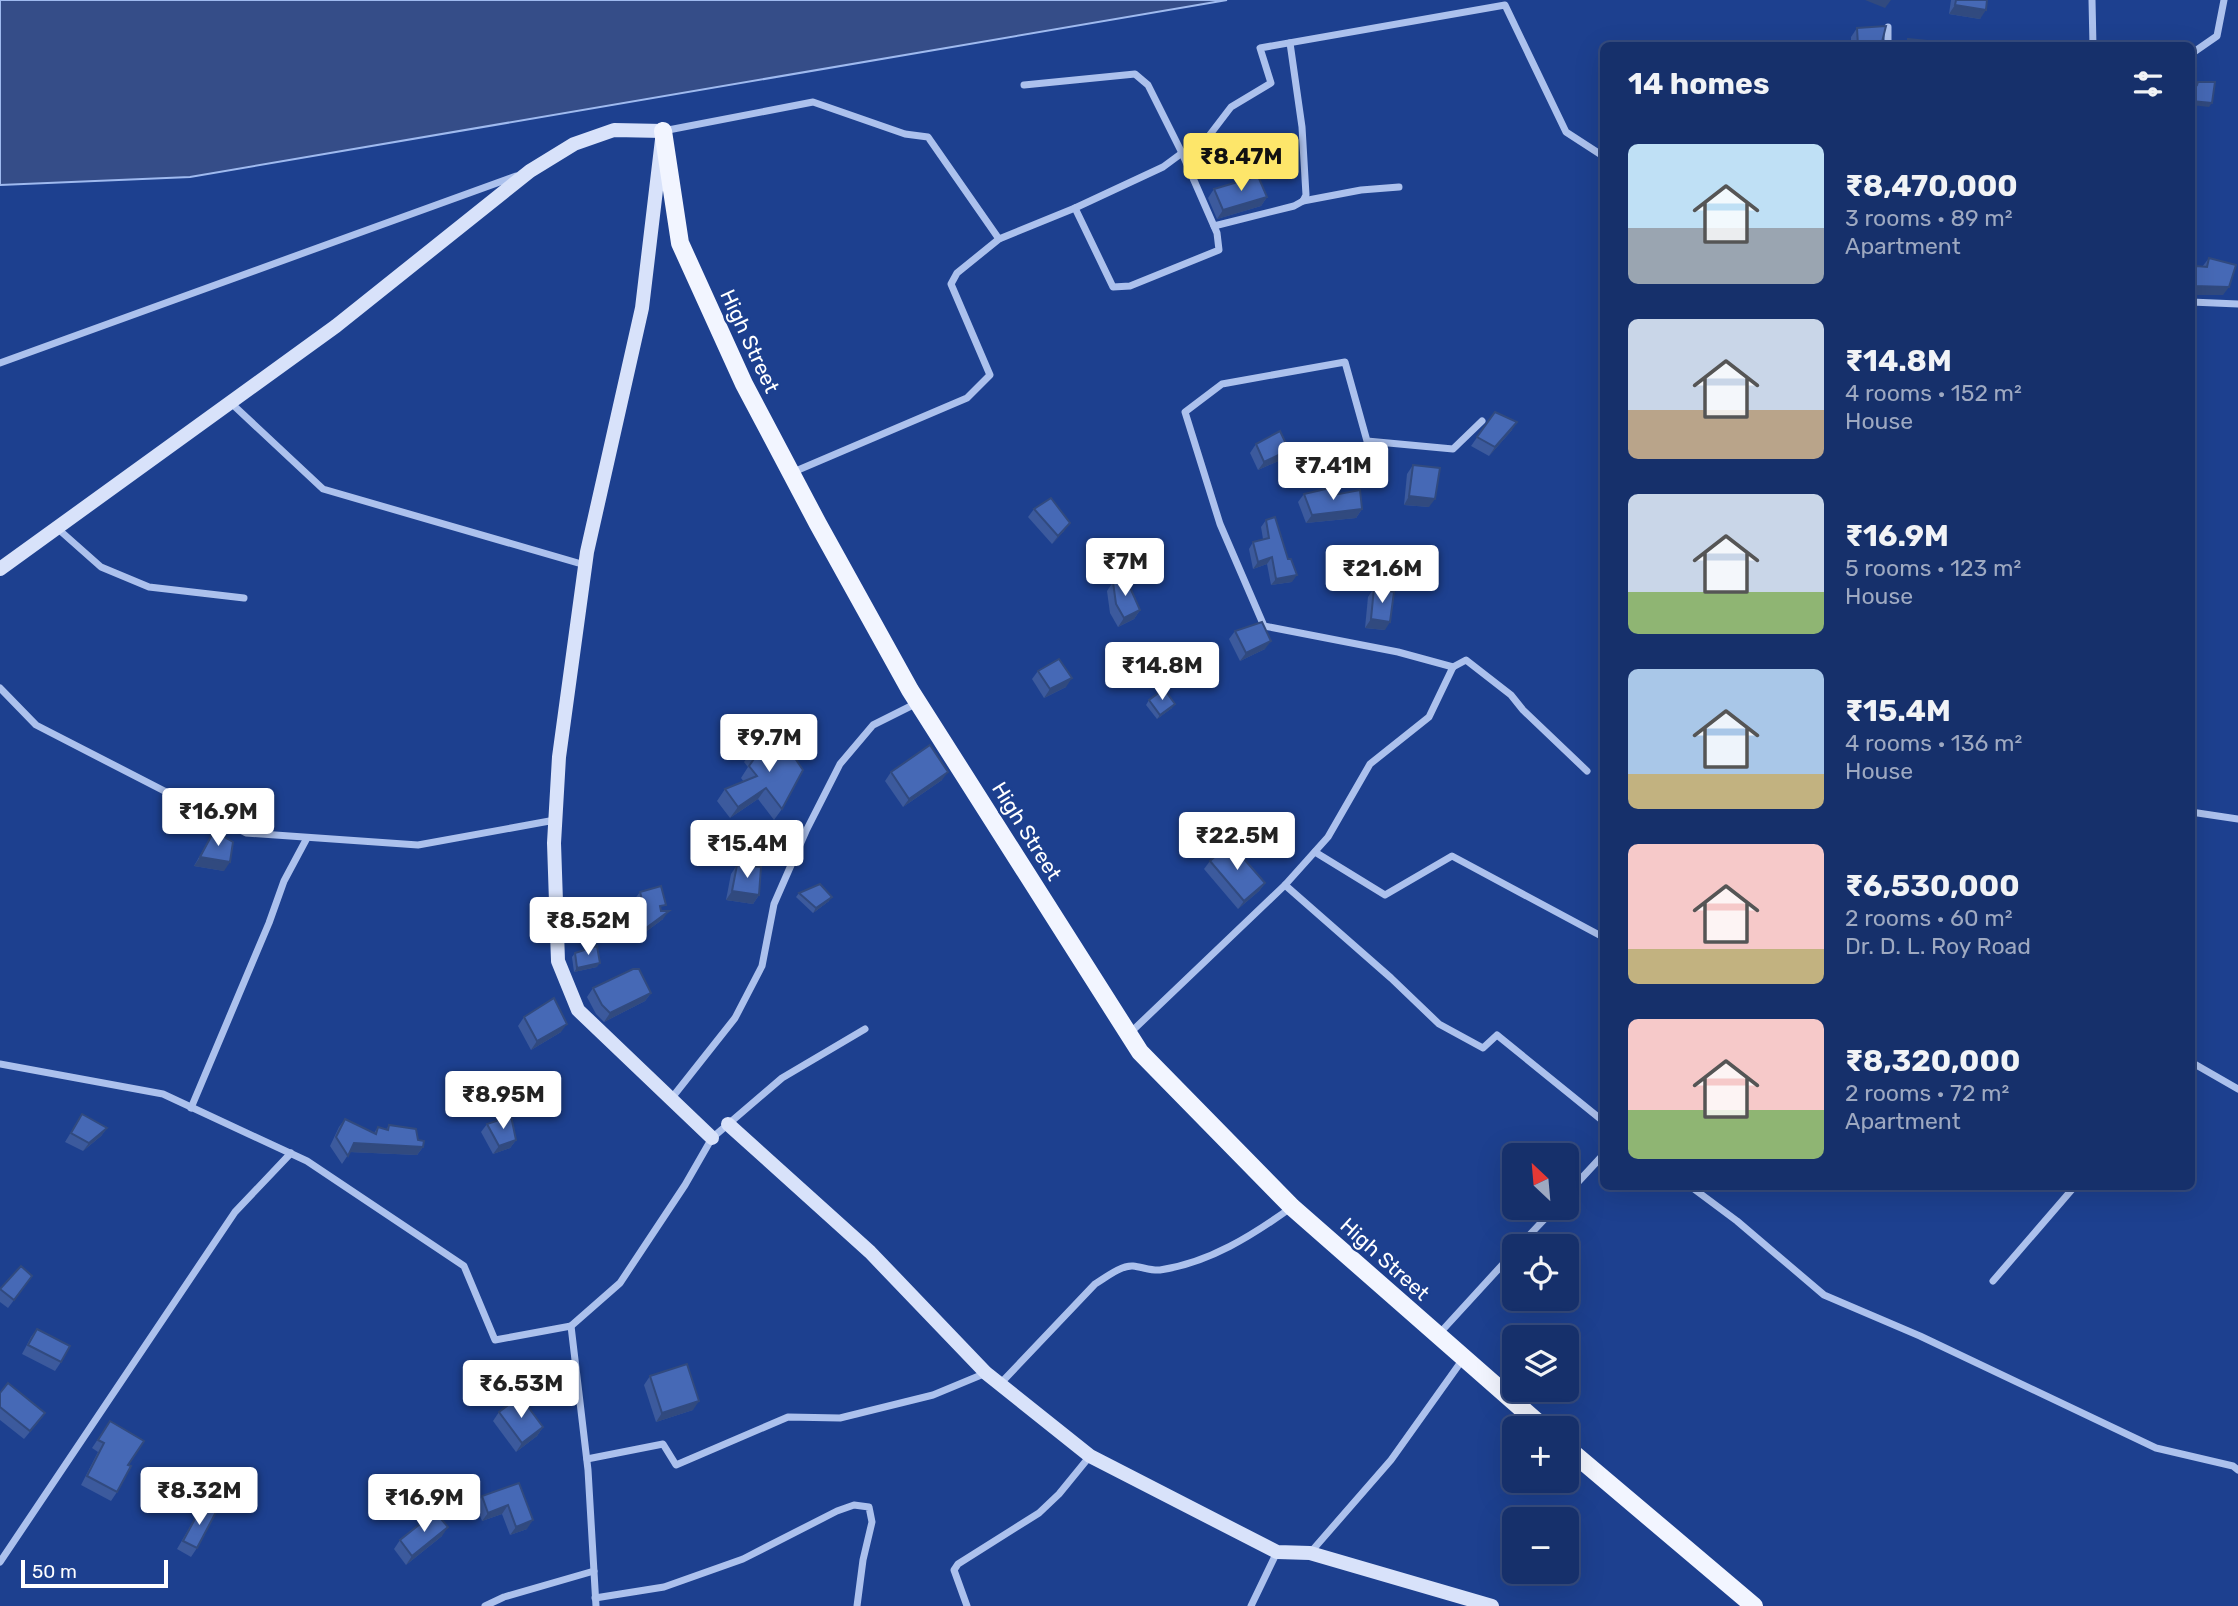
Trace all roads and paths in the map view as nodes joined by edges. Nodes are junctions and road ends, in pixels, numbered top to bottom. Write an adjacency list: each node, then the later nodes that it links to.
1 (2092, 0): 5 (street)
2 (2224, 0): 7 (street)
3 (1888, 27): 4 (street)
4 (1888, 42)
5 (2093, 42)
6 (1290, 43): 10 (street); 11 (street); 14 (street)
7 (2195, 51)
8 (1024, 85): 10 (street)
9 (663, 131): 12 (street); 17 (street); 23 (main road, High Street); 25 (street)
10 (1182, 153): 15 (street); 16 (street)
11 (1600, 154)
12 (530, 171): 20 (street); 21 (street)
13 (1399, 187): 14 (street)
14 (1303, 201): 16 (street)
15 (1075, 208): 16 (street); 17 (street)
16 (1214, 226)
17 (999, 239): 23 (street)
18 (2195, 302): 19 (street)
19 (2238, 304)
20 (0, 363)
21 (231, 403): 24 (street); 25 (street)
22 (1482, 421): 28 (street)
23 (791, 473): 30 (main road, High Street)
24 (57, 528): 26 (street); 27 (street)
25 (585, 565): 34 (street)
26 (0, 569)
27 (244, 598)
28 (1453, 667): 31 (street); 36 (street)
29 (0, 688): 35 (street)
30 (918, 703): 40 (main road, High Street); 44 (street)
31 (1587, 771)
32 (2195, 813): 33 (street)
33 (2238, 819)
34 (555, 820): 35 (street); 44 (street)
35 (307, 838): 45 (street)
36 (1315, 852): 37 (street); 38 (street)
37 (1284, 885): 40 (street); 46 (street)
38 (1600, 935)
39 (865, 1029): 47 (street)
40 (1129, 1034): 54 (main road, High Street)
41 (0, 1064): 45 (street)
42 (2195, 1064): 43 (street)
43 (2238, 1089)
44 (671, 1099): 48 (street)
45 (191, 1108): 49 (street)
46 (1600, 1119)
47 (728, 1124): 48 (street); 62 (street)
48 (712, 1138): 59 (street)
49 (291, 1153): 59 (street); 71 (street)
50 (1600, 1158): 51 (street)
51 (1579, 1181)
52 (1695, 1190): 68 (street)
53 (2072, 1190): 58 (street)
54 (1292, 1207): 60 (main road, High Street); 63 (street)
55 (1544, 1220): 56 (street)
56 (1531, 1234)
57 (1502, 1265): 60 (street)
58 (1993, 1281)
59 (571, 1326): 67 (street)
60 (1437, 1336): 61 (main road, High Street)
61 (1463, 1359): 64 (main road, High Street); 70 (street)
62 (986, 1373): 63 (street); 67 (street)
63 (1000, 1384): 65 (street)
64 (1530, 1416)
65 (1090, 1456): 69 (street); 76 (street)
66 (1579, 1458): 79 (main road)
67 (587, 1459): 72 (street)
68 (2238, 1469)
69 (1277, 1552): 70 (street); 77 (street)
70 (1310, 1553): 78 (street)
71 (0, 1562)
72 (594, 1571): 73 (street); 74 (street)
73 (596, 1602): 75 (street)
74 (485, 1606)
75 (857, 1606)
76 (967, 1606)
77 (1251, 1606)
78 (1492, 1606)
79 (1754, 1606)

